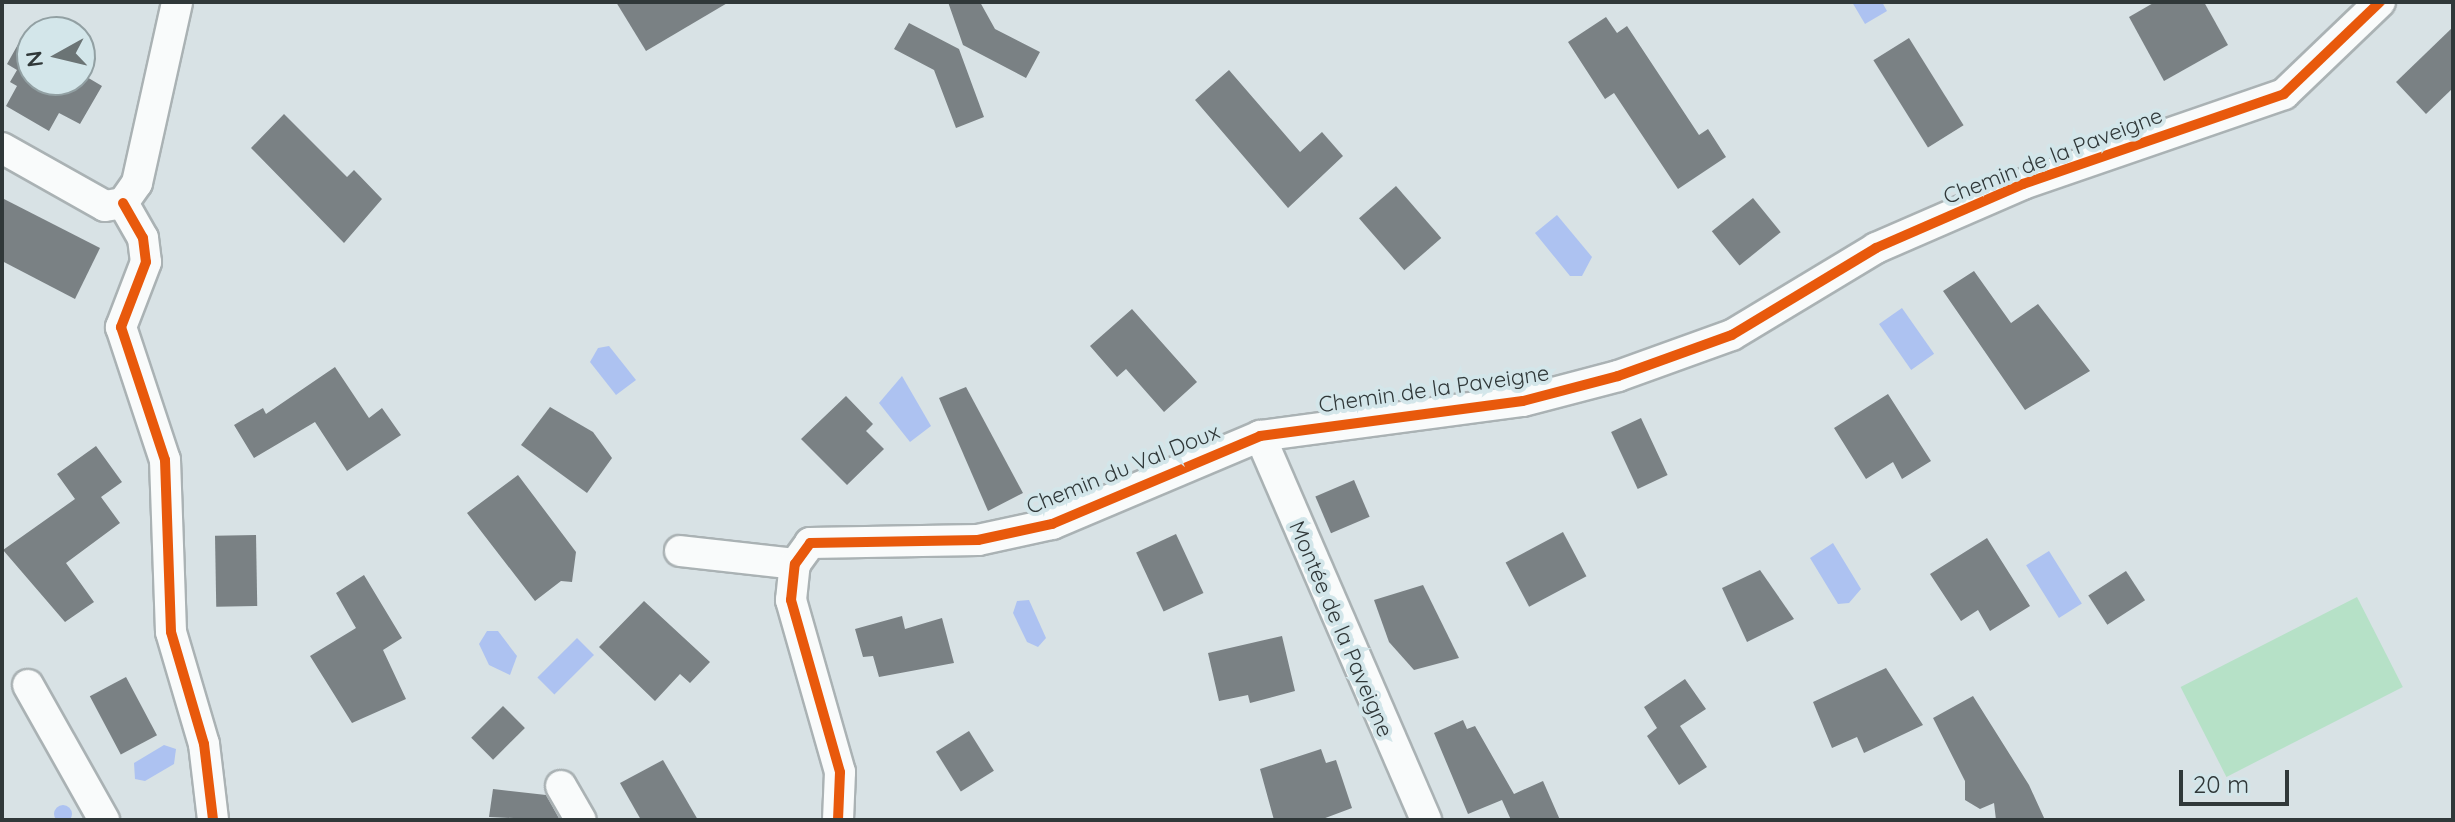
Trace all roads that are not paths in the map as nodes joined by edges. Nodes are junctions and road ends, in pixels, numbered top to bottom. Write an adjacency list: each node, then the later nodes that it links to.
1 (177, 2): 4 (street)
2 (2380, 2): 5 (street, Chemin de la Paveigne)
3 (2, 148): 4 (street)
4 (123, 203): 11 (street)
5 (1260, 436): 7 (street, Chemin du Val Doux); 14 (street, Montée de la Paveigne)
6 (680, 551): 7 (street)
7 (795, 564): 13 (street)
8 (28, 685): 10 (street)
9 (561, 786): 12 (street)
10 (104, 820)
11 (213, 820)
12 (581, 820)
13 (838, 820)
14 (1426, 820)

